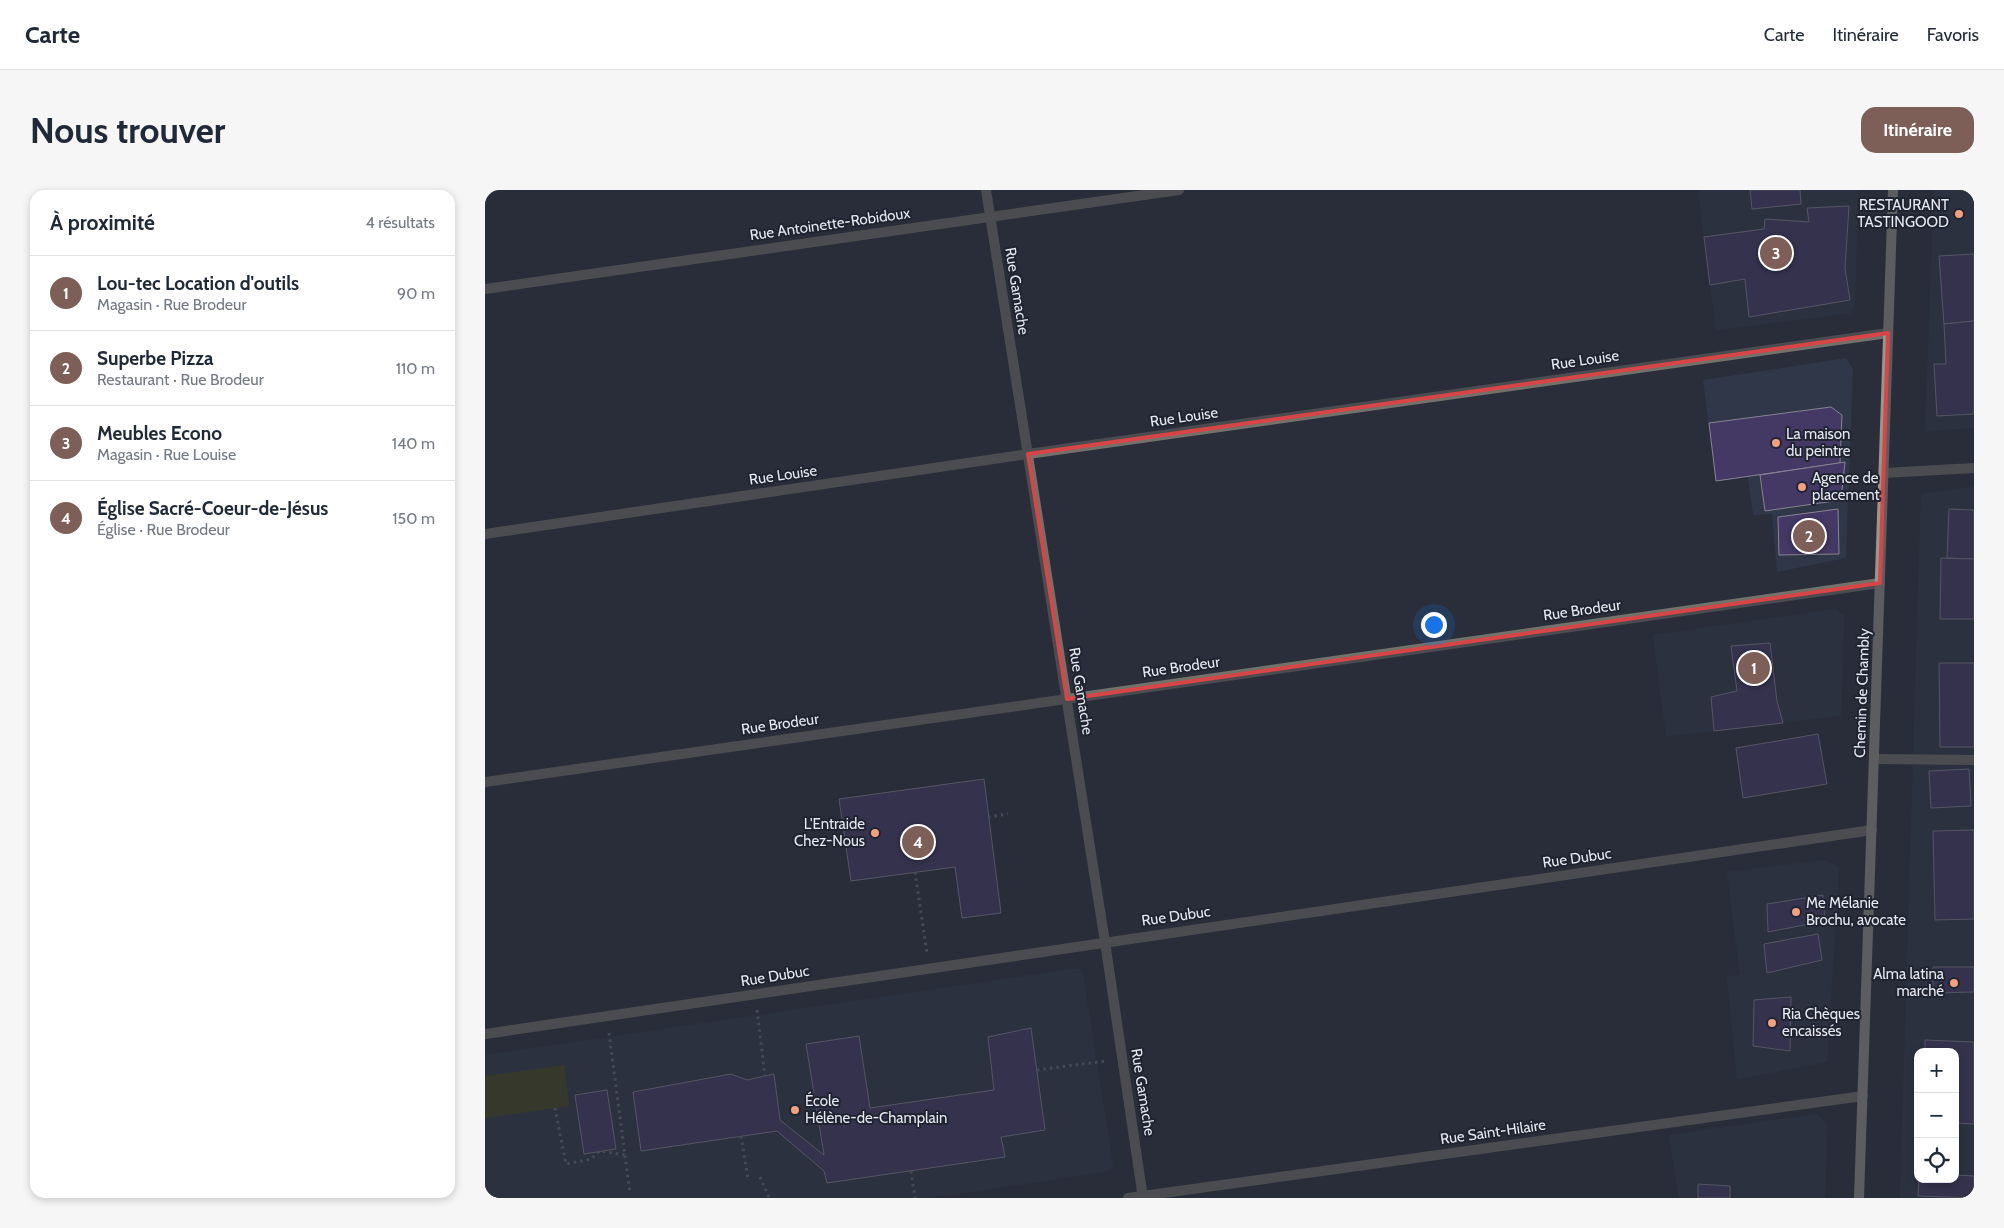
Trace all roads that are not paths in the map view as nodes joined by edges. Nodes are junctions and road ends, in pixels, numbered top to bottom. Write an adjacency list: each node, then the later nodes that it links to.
1 (986, 190): 4 (street, Rue Gamache)
2 (1179, 190): 4 (street, Rue Antoinette-Robidoux)
3 (1893, 190): 6 (main road, Chemin de Chambly)
4 (990, 216): 5 (street, Rue Antoinette-Robidoux); 7 (street, Rue Gamache)
5 (485, 289)
6 (1888, 333): 7 (street, Rue Louise); 9 (main road, Chemin de Chambly)
7 (1028, 454): 10 (street, Rue Louise); 12 (street, Rue Gamache)
8 (1974, 468): 9 (street)
9 (1884, 473): 11 (main road, Chemin de Chambly)
10 (485, 534)
11 (1880, 583): 12 (street, Rue Brodeur); 13 (main road, Chemin de Chambly)
12 (1067, 698): 15 (street, Rue Brodeur); 17 (street, Rue Gamache)
13 (1874, 759): 14 (street); 16 (main road, Chemin de Chambly)
14 (1974, 760)
15 (485, 782)
16 (1872, 830): 17 (street, Rue Dubuc); 19 (main road, Chemin de Chambly)
17 (1105, 942): 18 (street, Rue Dubuc); 20 (street, Rue Gamache)
18 (485, 1034)
19 (1863, 1096): 20 (street, Rue Saint-Hilaire); 22 (main road, Chemin de Chambly)
20 (1143, 1197): 21 (street, Rue Saint-Hilaire)
21 (1128, 1198)
22 (1859, 1198)

